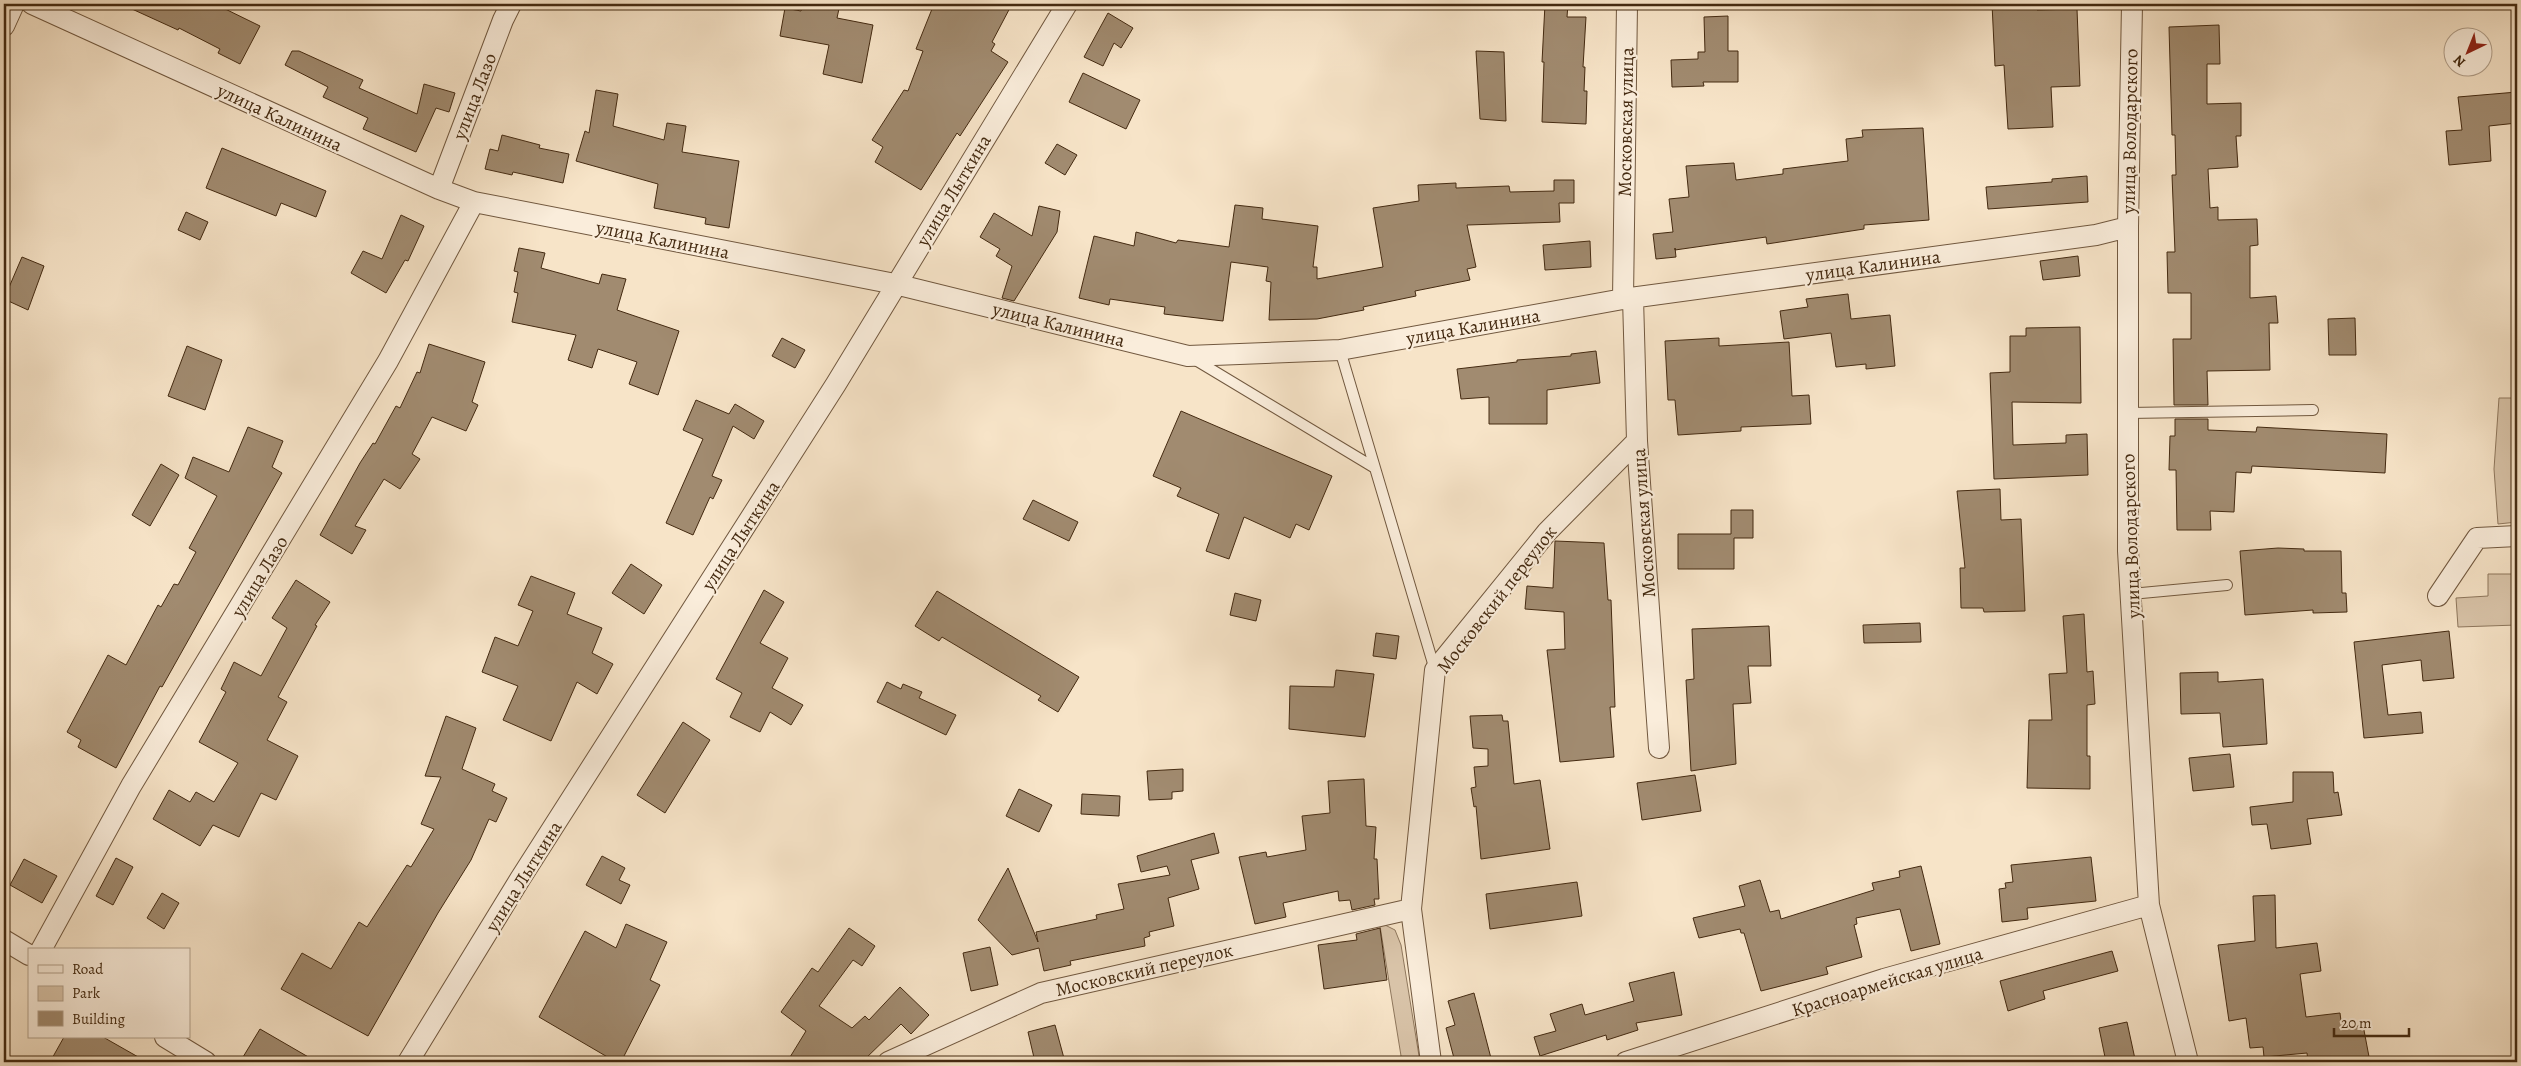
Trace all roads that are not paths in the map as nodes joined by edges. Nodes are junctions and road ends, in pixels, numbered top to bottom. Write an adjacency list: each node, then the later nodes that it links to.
1 (14, 4): 7 (street)
2 (32, 4): 8 (street, улица Калинина)
3 (511, 4): 8 (street, улица Лазо)
4 (1067, 4): 11 (street, улица Лыткина)
5 (1627, 4): 12 (street, Московская улица)
6 (2132, 4): 10 (street, улица Володарского)
7 (4, 26)
8 (439, 189): 9 (street, улица Калинина)
9 (474, 202): 11 (street, улица Калинина); 28 (street, улица Лазо)
10 (2128, 227): 12 (street, улица Калинина); 16 (street, улица Володарского)
11 (895, 284): 14 (street, улица Калинина); 33 (street, улица Лыткина)
12 (1628, 299): 13 (street, улица Калинина); 17 (street, Московская улица)
13 (1340, 350): 14 (street, улица Калинина); 18 (lane)
14 (1188, 356): 18 (lane)
15 (2313, 410): 16 (lane)
16 (2128, 413): 21 (street, улица Володарского)
17 (1636, 441): 23 (street, Московский переулок); 24 (street, Московская улица)
18 (1375, 468): 23 (lane)
19 (2517, 536): 22 (street)
20 (2227, 585): 21 (lane)
21 (2131, 594): 25 (street, улица Володарского)
22 (2438, 596)
23 (1435, 670): 26 (street, Московский переулок)
24 (1659, 748)
25 (2149, 905): 31 (street, Красноармейская улица); 37 (street, улица Володарского)
26 (1411, 909): 34 (street, Московский переулок); 35 (street, Московский переулок)
27 (4, 940): 29 (street)
28 (41, 948)
29 (28, 954)
30 (167, 1038): 32 (street)
31 (1661, 1057): 36 (street, Красноармейская улица)
32 (206, 1062)
33 (408, 1062)
34 (888, 1062)
35 (1431, 1062)
36 (1626, 1062)
37 (2188, 1062)

